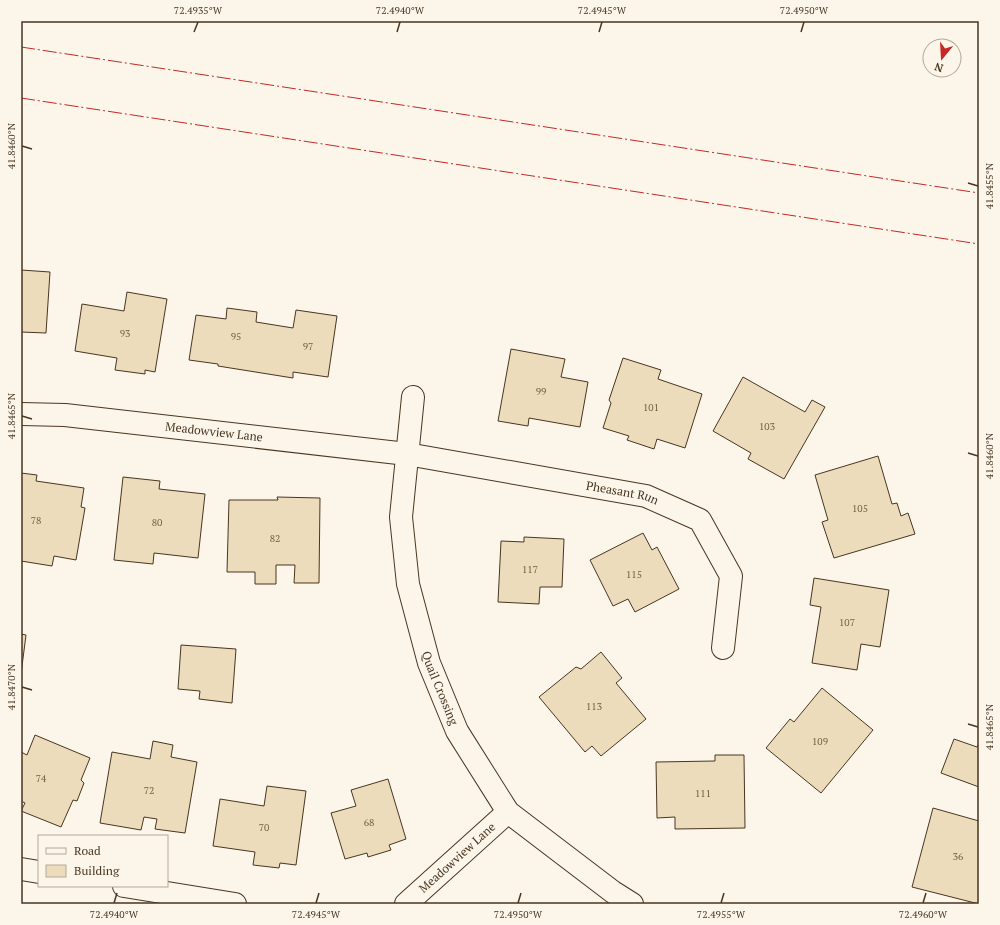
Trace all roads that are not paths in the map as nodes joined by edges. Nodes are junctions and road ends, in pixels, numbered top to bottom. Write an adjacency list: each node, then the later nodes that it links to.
1 (412, 397): 3 (street, Quail Crossing)
2 (21, 414): 3 (street, Meadowview Lane)
3 (407, 454): 4 (street, Pheasant Run); 5 (street, Quail Crossing)
4 (723, 648)
5 (508, 812): 10 (street, Meadowview Lane); 11 (street, Quail Crossing)
6 (21, 869): 7 (street)
7 (38, 872)
8 (130, 887): 9 (street)
9 (235, 904)
10 (406, 904)
11 (632, 904)

